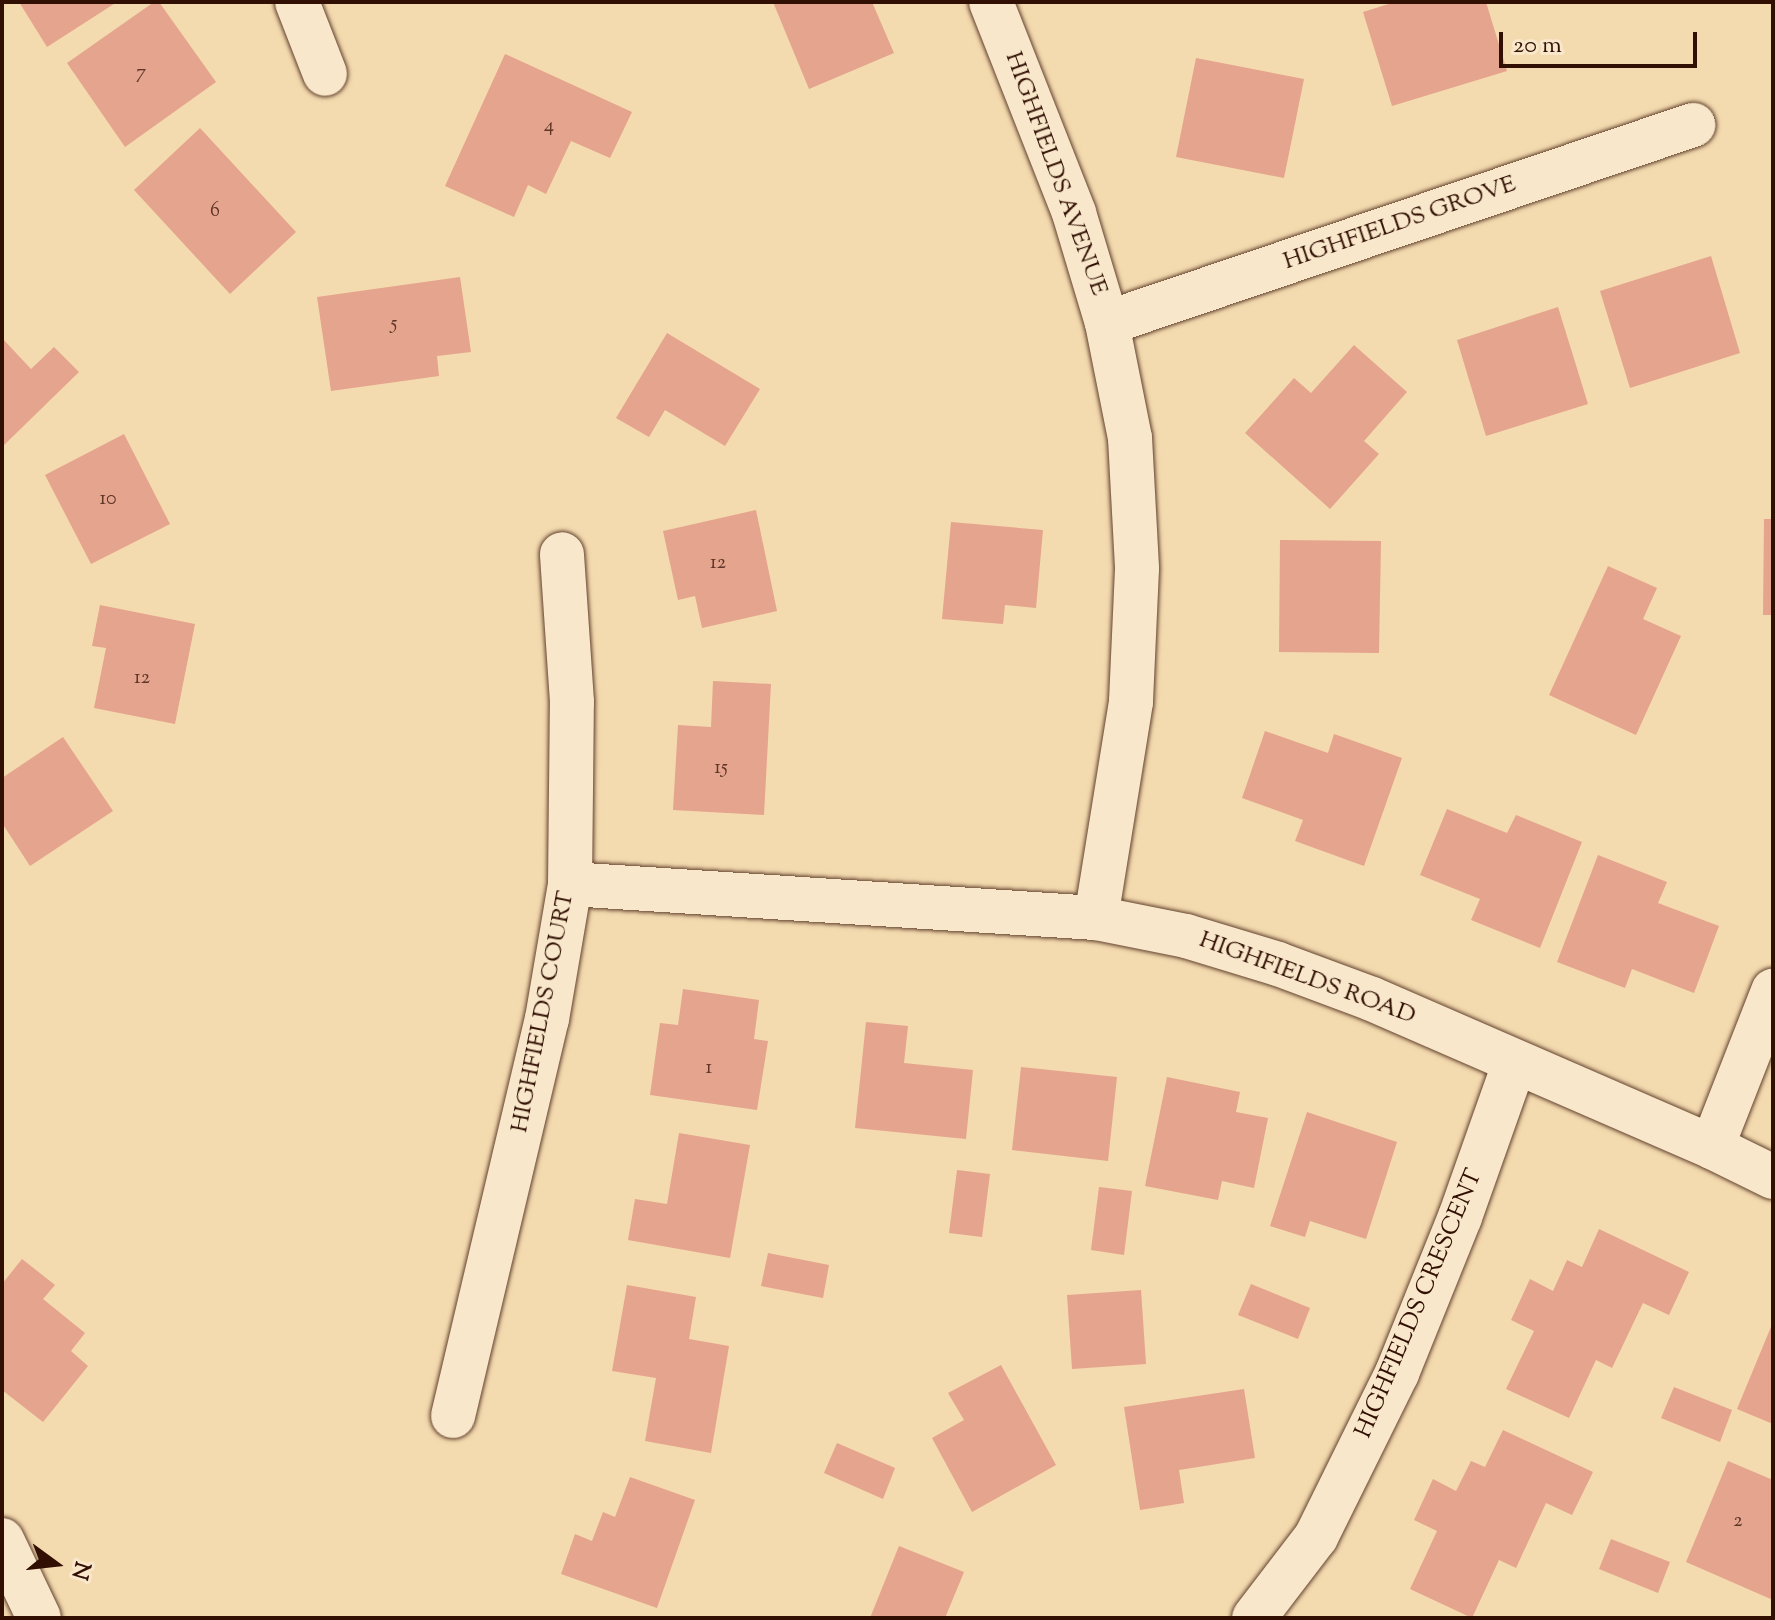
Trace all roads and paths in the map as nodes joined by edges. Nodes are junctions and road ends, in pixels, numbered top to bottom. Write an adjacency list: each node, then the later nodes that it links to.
1 (297, 2): 3 (street)
2 (991, 2): 5 (street, HIGHFIELDS AVENUE)
3 (325, 74)
4 (1693, 125): 5 (street, HIGHFIELDS GROVE)
5 (1107, 323): 8 (street, HIGHFIELDS AVENUE)
6 (562, 554): 7 (street, HIGHFIELDS COURT)
7 (570, 884): 8 (street, HIGHFIELDS ROAD); 13 (street, HIGHFIELDS COURT)
8 (1096, 918): 10 (street, HIGHFIELDS ROAD)
9 (1773, 991): 11 (street)
10 (1515, 1062): 11 (street, HIGHFIELDS ROAD); 16 (street, HIGHFIELDS CRESCENT)
11 (1712, 1147): 12 (street, HIGHFIELDS ROAD)
12 (1773, 1177)
13 (453, 1416)
14 (2, 1540): 15 (street)
15 (39, 1618)
16 (1254, 1618)

